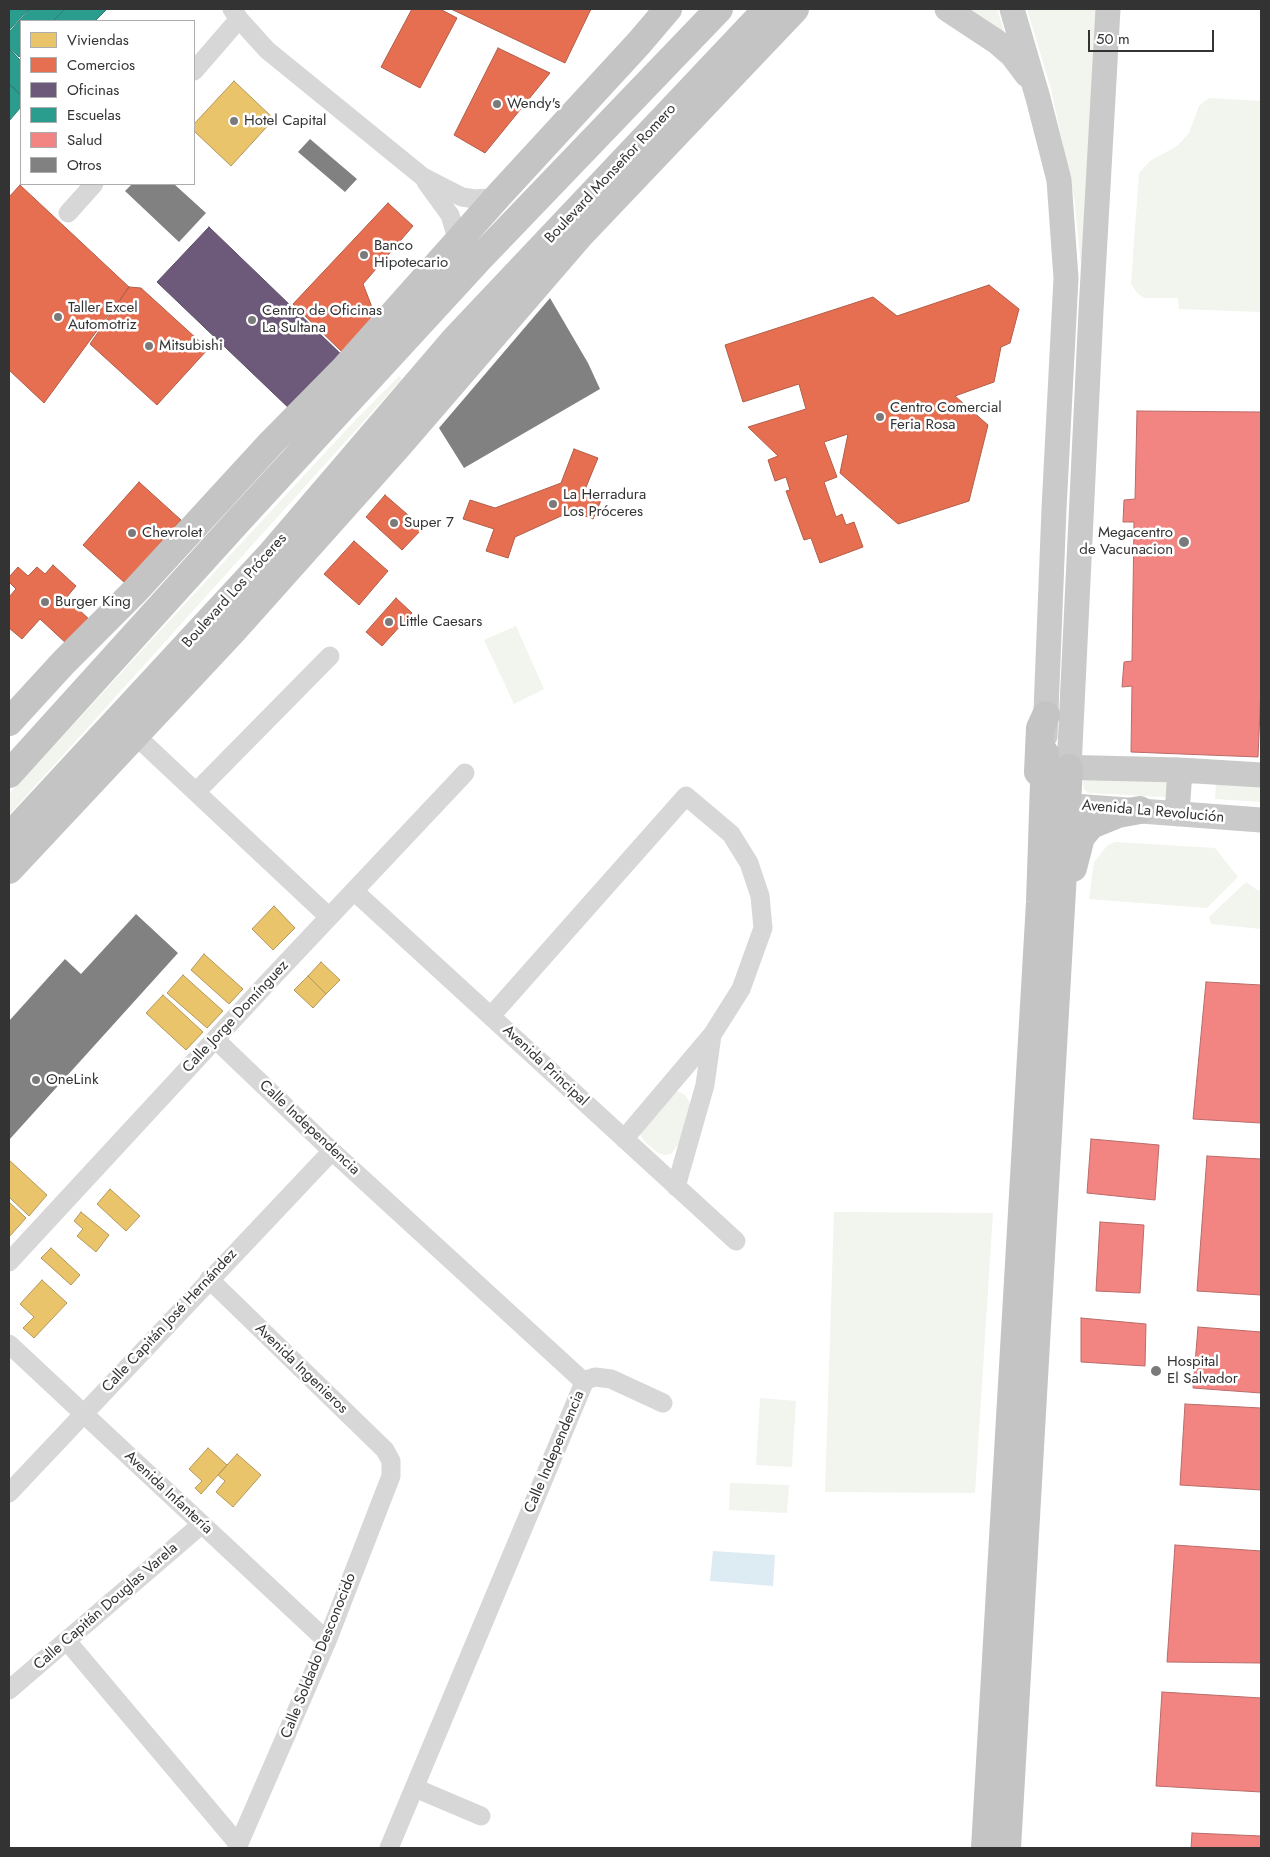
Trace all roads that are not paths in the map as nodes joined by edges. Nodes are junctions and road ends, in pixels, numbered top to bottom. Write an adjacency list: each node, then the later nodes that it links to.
1 (668, 9): 15 (highway)
2 (719, 9): 21 (highway)
3 (767, 9): 18 (highway, Boulevard Monseñor Romero)
4 (795, 9): 10 (highway)
5 (811, 9): 10 (highway)
6 (947, 9): 12 (main road)
7 (1012, 9): 12 (main road)
8 (1108, 9): 24 (main road)
9 (236, 14): 11 (street); 13 (street)
10 (763, 43): 20 (highway)
11 (195, 70)
12 (1038, 98): 24 (main road)
13 (423, 177): 15 (street); 17 (street)
14 (93, 185): 16 (street)
15 (500, 194): 17 (highway)
16 (68, 213)
17 (452, 247): 19 (highway)
18 (455, 340): 22 (highway, Boulevard Los Próceres)
19 (344, 369): 21 (highway); 25 (highway)
20 (421, 418): 22 (highway); 26 (highway)
21 (238, 521): 31 (highway)
22 (270, 555): 38 (highway, Boulevard Los Próceres)
23 (330, 656): 33 (street)
24 (1059, 714): 27 (main road); 28 (main road); 41 (highway)
25 (9, 722)
26 (135, 735): 33 (street); 39 (highway)
27 (1053, 763): 28 (main road); 34 (highway)
28 (1125, 770): 29 (main road)
29 (1180, 770): 32 (main road); 36 (main road)
30 (465, 773): 40 (street, Calle Jorge Domínguez)
31 (9, 774)
32 (1261, 775)
33 (196, 792): 42 (street)
34 (1055, 805): 35 (main road, Avenida La Revolución); 41 (highway); 43 (highway)
35 (1140, 810): 36 (main road, Avenida La Revolución); 43 (highway)
36 (1177, 814): 37 (main road, Avenida La Revolución)
37 (1261, 820)
38 (9, 836)
39 (9, 870)
40 (354, 891): 42 (street, Calle Jorge Domínguez); 44 (street, Avenida Principal)
41 (1040, 902): 47 (highway)
42 (329, 917): 46 (street, Calle Jorge Domínguez)
43 (1061, 923): 47 (highway)
44 (490, 1016): 45 (street); 48 (street, Avenida Principal)
45 (712, 1035): 48 (street); 50 (street)
46 (215, 1039): 49 (street, Calle Independencia); 52 (street, Calle Jorge Domínguez)
47 (1038, 1118): 55 (highway)
48 (624, 1139): 50 (street, Avenida Principal)
49 (332, 1151): 53 (street, Calle Capitán José Hernández); 56 (street, Calle Independencia)
50 (676, 1187): 51 (street, Avenida Principal)
51 (736, 1241)
52 (9, 1262)
53 (209, 1279): 58 (street, Calle Capitán José Hernández); 59 (street, Avenida Ingenieros)
54 (9, 1344): 58 (street, Avenida Infantería)
55 (1025, 1348): 69 (highway); 70 (highway)
56 (583, 1382): 57 (street); 65 (street, Calle Independencia)
57 (663, 1403)
58 (82, 1414): 60 (street, Calle Capitán José Hernández); 61 (street, Avenida Infantería)
59 (391, 1461): 63 (street, Calle Soldado Desconocido)
60 (9, 1493)
61 (202, 1524): 62 (street, Calle Capitán Douglas Varela); 63 (street, Avenida Infantería)
62 (67, 1641): 64 (street, Calle Capitán Douglas Varela); 67 (street)
63 (327, 1641): 67 (street, Calle Soldado Desconocido)
64 (9, 1690)
65 (415, 1788): 66 (street); 68 (street, Calle Independencia)
66 (481, 1816)
67 (238, 1847)
68 (389, 1848)
69 (985, 1848)
70 (1007, 1848)

